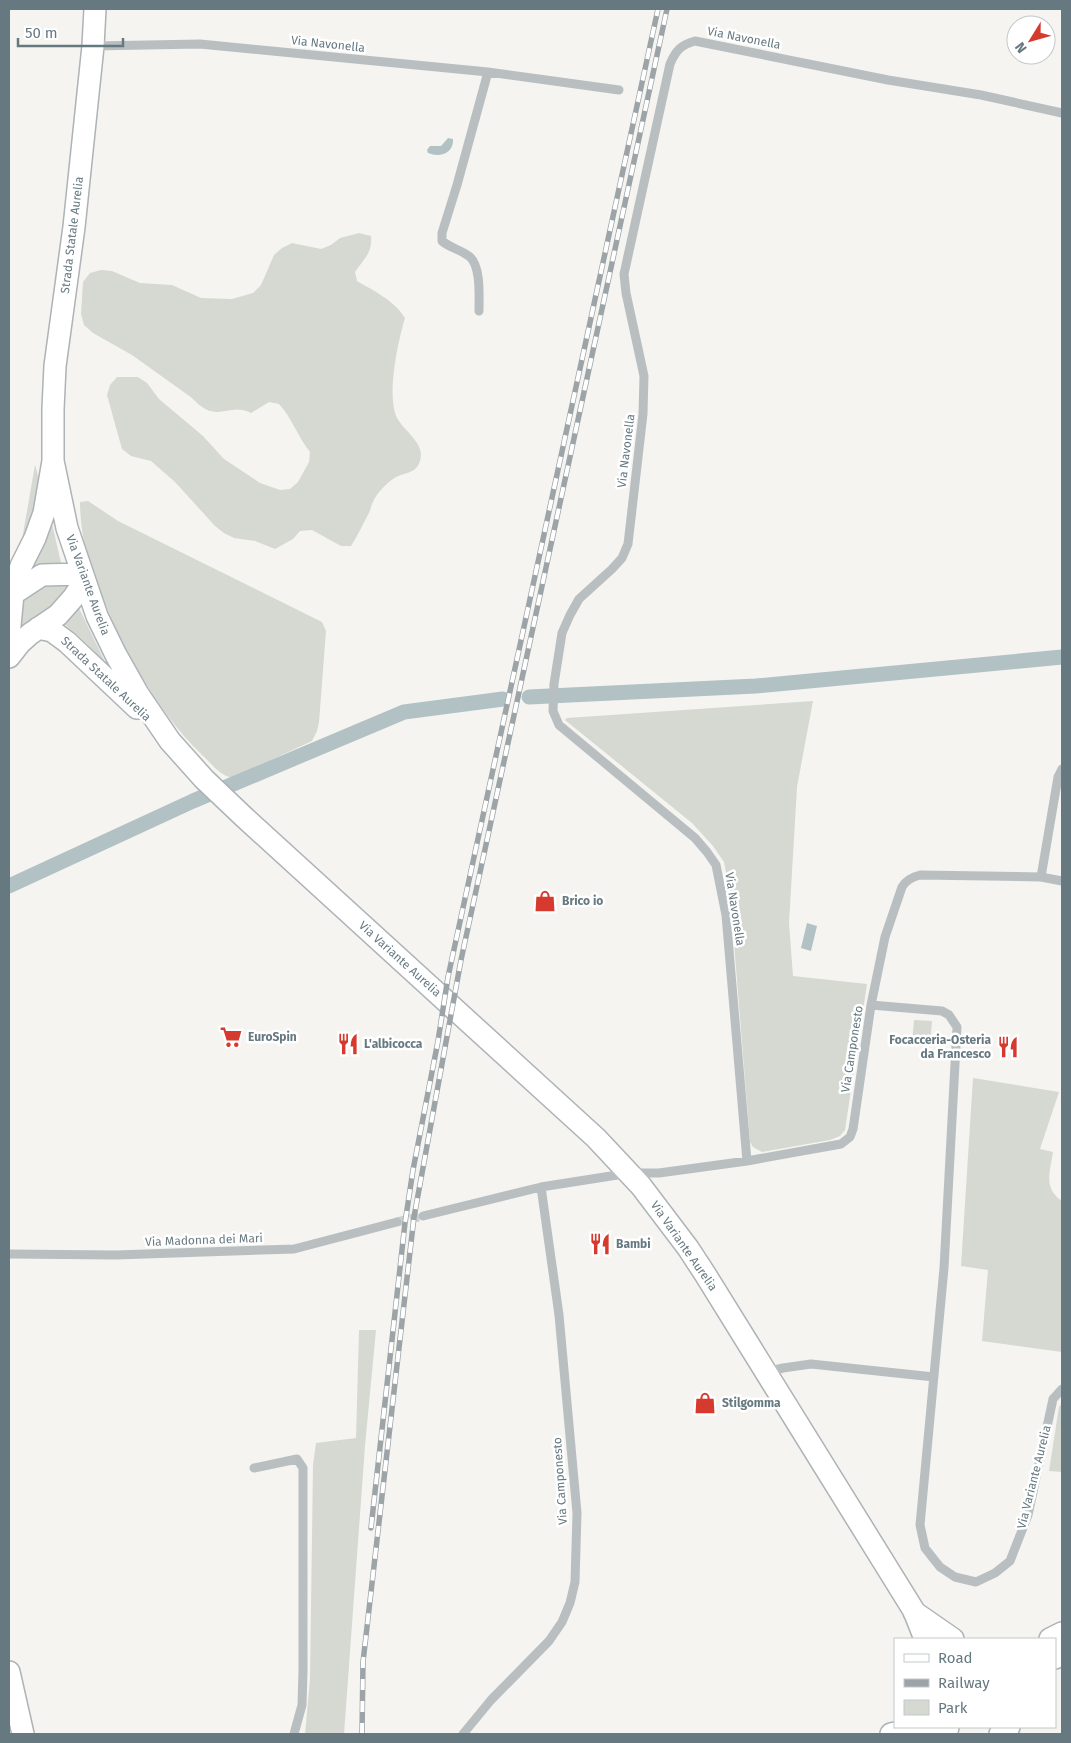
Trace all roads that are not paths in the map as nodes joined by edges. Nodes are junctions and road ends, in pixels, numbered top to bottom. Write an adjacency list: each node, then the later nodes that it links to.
1 (95, 9): 2 (main road, Strada Statale Aurelia)
2 (93, 46): 3 (street, Via Navonella); 7 (main road, Strada Statale Aurelia)
3 (488, 72): 4 (street, Via Navonella); 6 (street)
4 (619, 90)
5 (1062, 113): 19 (street, Via Navonella)
6 (479, 311)
7 (53, 460): 8 (main road, Strada Statale Aurelia); 10 (main road, Strada Statale Aurelia)
8 (67, 528): 9 (main road, Via Variante Aurelia)
9 (83, 578): 10 (main road); 11 (main road); 14 (main road, Via Variante Aurelia)
10 (13, 594): 12 (main road, Strada Statale Aurelia)
11 (38, 628): 13 (main road); 14 (main road, Strada Statale Aurelia)
12 (9, 636)
13 (9, 658)
14 (169, 739): 20 (main road, Via Variante Aurelia)
15 (1062, 769): 16 (street)
16 (1041, 877): 17 (street, Via Camponesto); 18 (street, Via Camponesto)
17 (1062, 881)
18 (871, 1005): 19 (street, Via Camponesto); 26 (street, Via Variante Aurelia)
19 (746, 1161): 20 (street, Via Camponesto)
20 (630, 1173): 21 (street); 25 (main road, Via Variante Aurelia)
21 (541, 1187): 22 (street); 36 (street, Via Camponesto)
22 (423, 1216)
23 (397, 1222): 24 (street, Via Madonna dei Mari)
24 (9, 1254)
25 (766, 1372): 26 (street); 29 (main road, Via Variante Aurelia)
26 (934, 1376): 27 (street, Via Variante Aurelia)
27 (1062, 1389)
28 (254, 1468): 35 (street)
29 (914, 1612): 30 (main road, Via Variante Aurelia); 31 (main road, Via Variante Aurelia)
30 (925, 1638)
31 (952, 1638)
32 (9, 1672): 34 (main road)
33 (950, 1730): 37 (main road)
34 (23, 1734)
35 (294, 1734)
36 (463, 1734)
37 (892, 1734)

